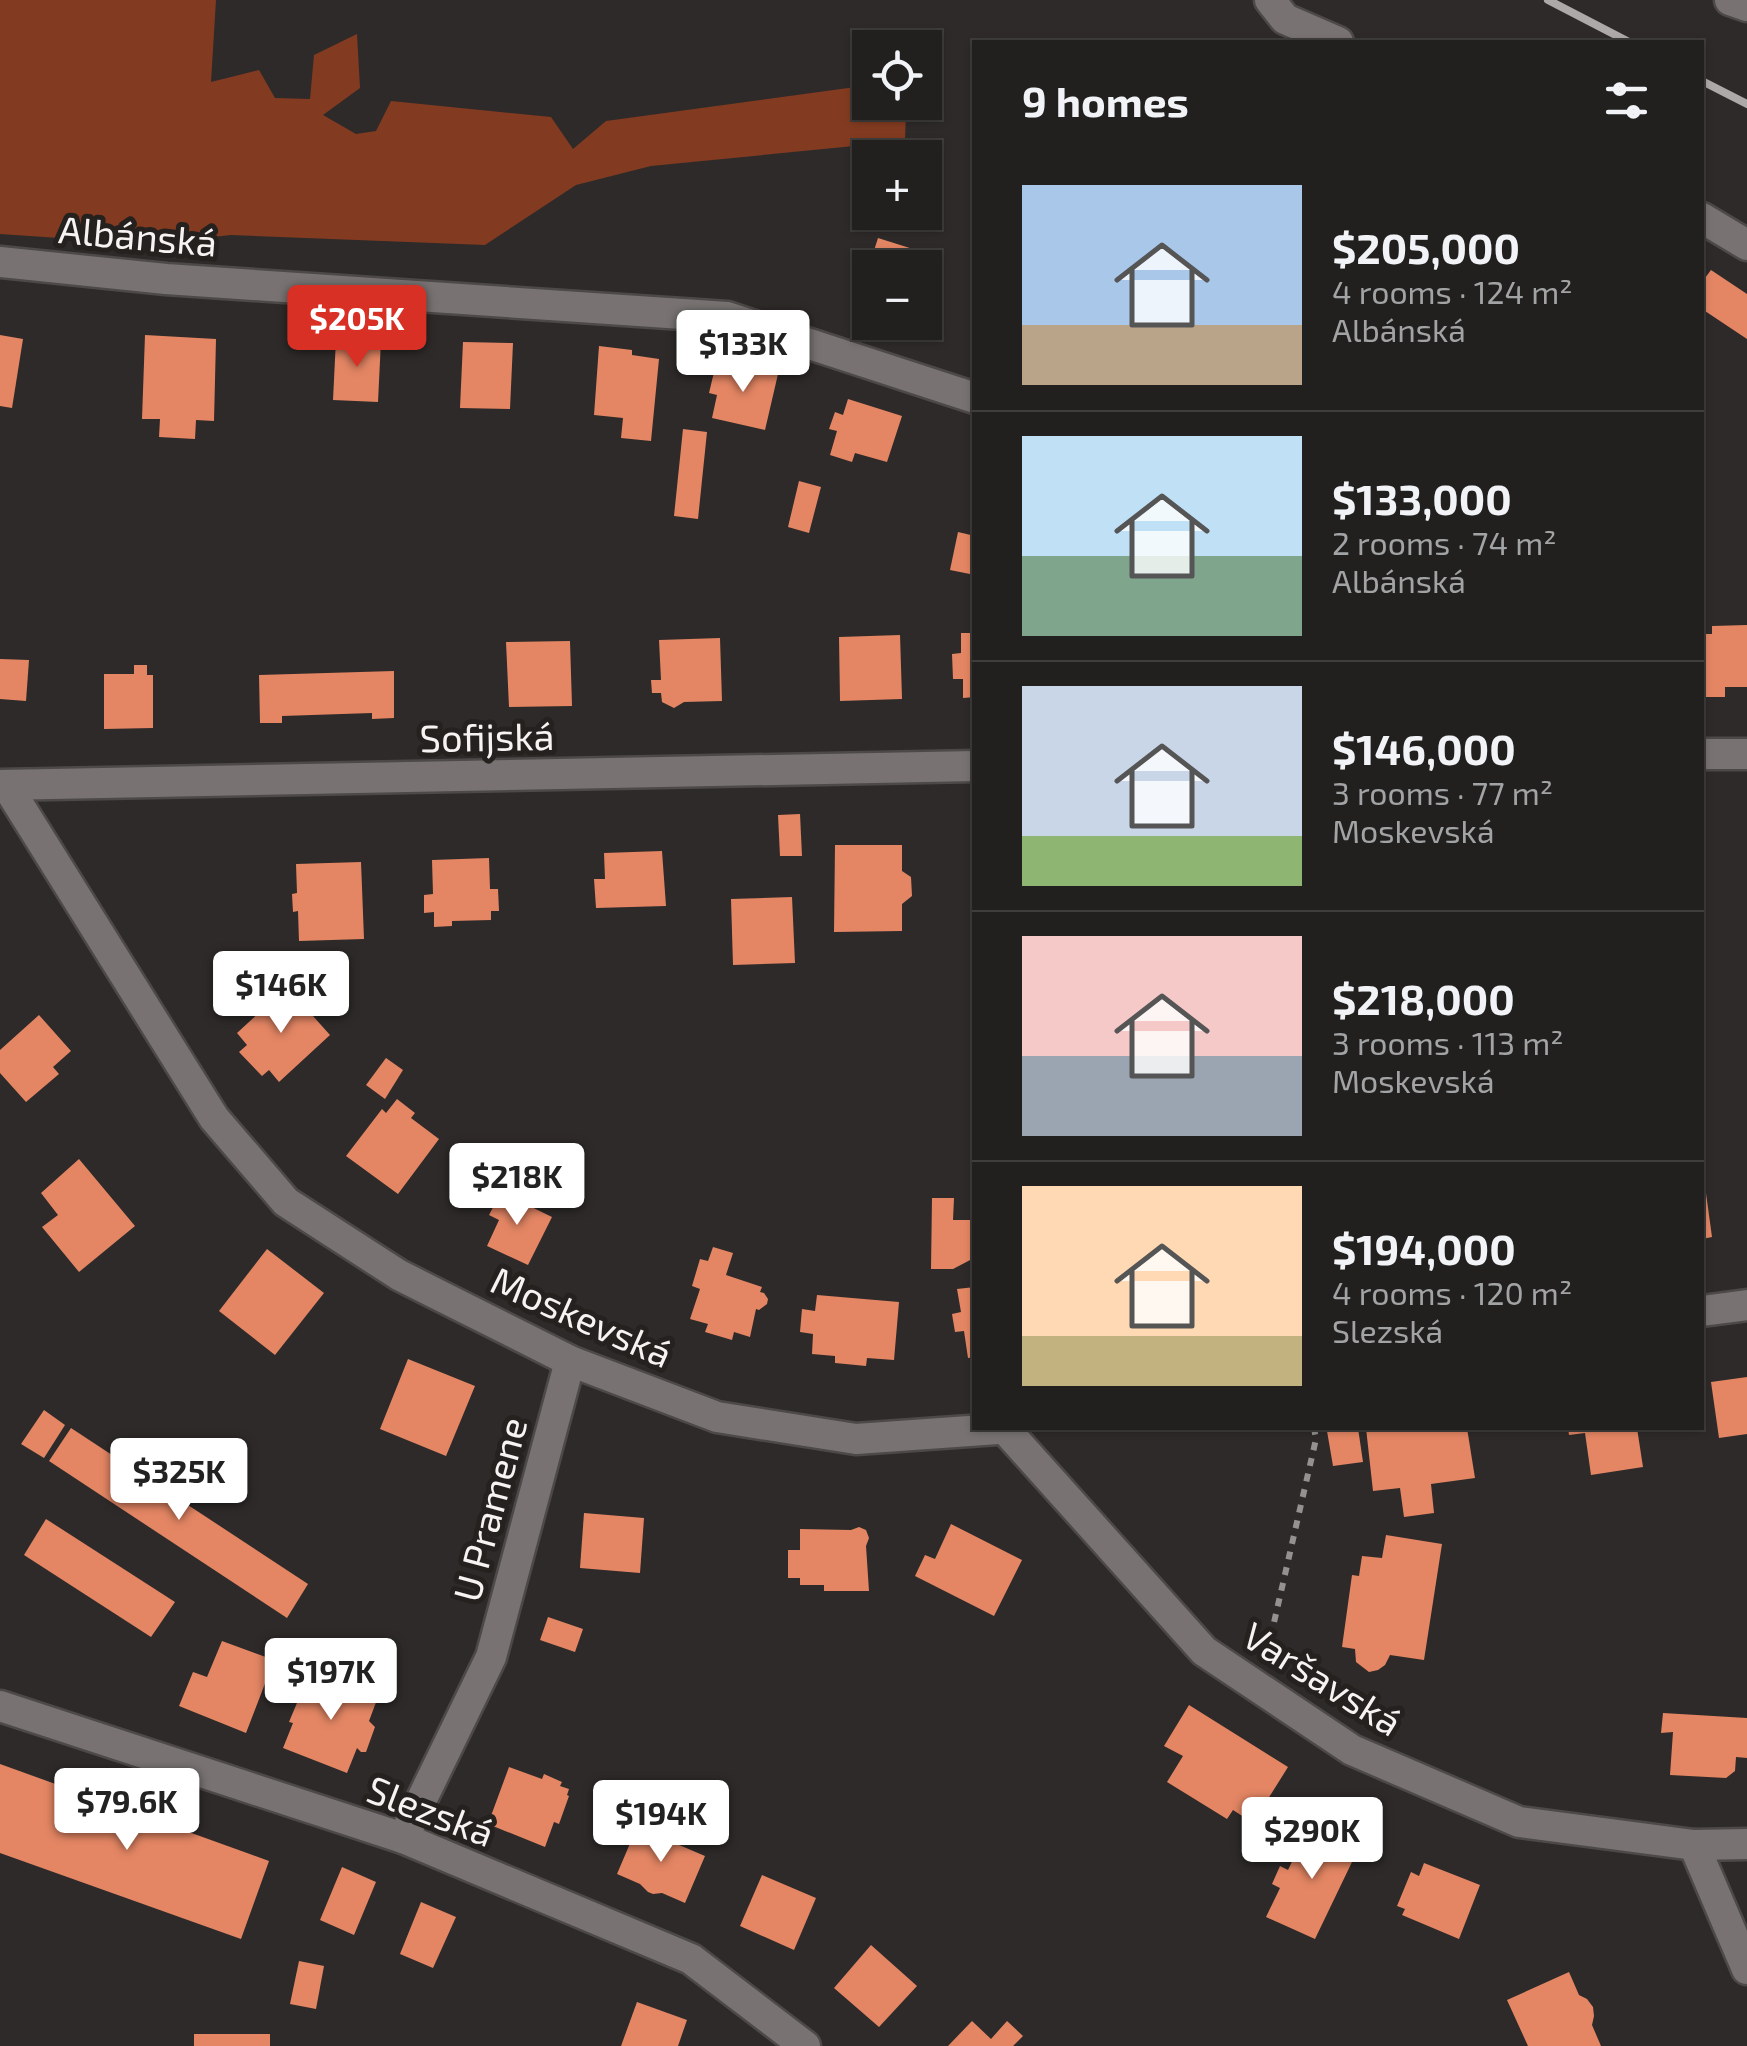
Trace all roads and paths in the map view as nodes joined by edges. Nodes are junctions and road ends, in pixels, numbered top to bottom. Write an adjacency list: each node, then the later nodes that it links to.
1 (1270, 0): 4 (street)
2 (1730, 0): 3 (street)
3 (1747, 6)
4 (1333, 40)
5 (1704, 219): 6 (street)
6 (1747, 245)
7 (0, 262): 8 (street, Albánská)
8 (972, 397)
9 (1704, 754): 10 (street)
10 (1747, 754)
11 (972, 766): 12 (street, Sofijská)
12 (4, 786): 15 (street, Moskevská)
13 (1747, 1305): 14 (street)
14 (1704, 1311)
15 (570, 1361): 16 (street, Moskevská); 21 (street, U Pramene)
16 (983, 1430)
17 (1010, 1430): 19 (street, Varšavská)
18 (1314, 1430): 19 (path)
19 (1259, 1688): 23 (street, Varšavská)
20 (3, 1709): 21 (street, Slezská)
21 (403, 1838): 25 (street, Slezská)
22 (1747, 1844): 23 (street, Varšavská)
23 (1694, 1846): 24 (street)
24 (1747, 1969)
25 (805, 2046)

